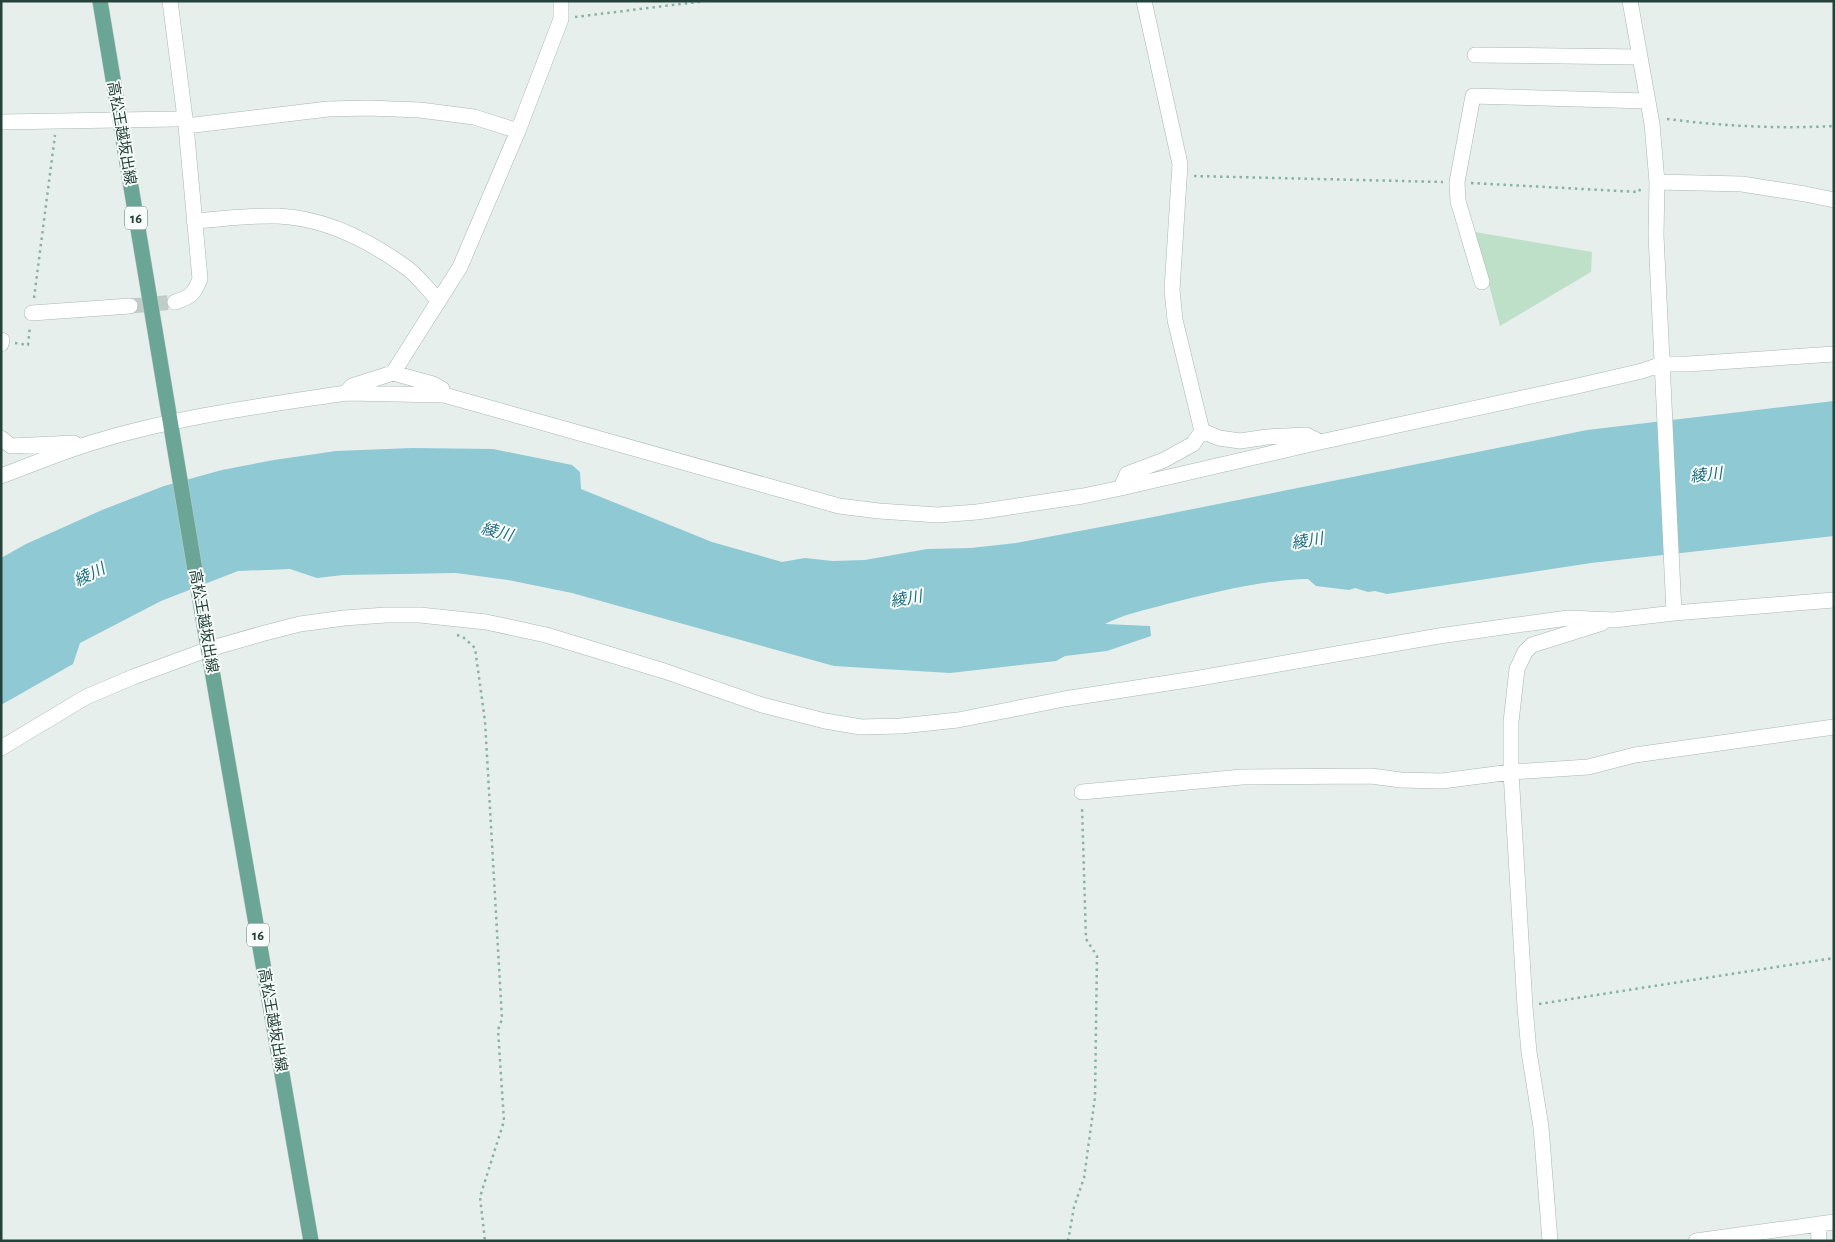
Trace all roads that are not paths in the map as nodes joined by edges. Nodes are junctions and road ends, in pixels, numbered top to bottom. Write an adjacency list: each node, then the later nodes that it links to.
1 (100, 1): 9 (main road, 高松王越坂出線 / 16)
2 (170, 1): 10 (street)
3 (561, 1): 12 (street)
4 (1144, 1): 27 (street)
5 (1630, 1): 7 (street)
6 (1475, 55): 7 (street)
7 (1640, 57): 8 (street)
8 (1647, 101): 13 (street); 16 (street)
9 (120, 120): 10 (street); 11 (street); 26 (main road, 高松王越坂出線 / 16)
10 (186, 121): 12 (street); 15 (street)
11 (1, 122)
12 (518, 131): 17 (street)
13 (1657, 182): 14 (street); 22 (street)
14 (1834, 200)
15 (194, 221): 17 (street); 18 (street)
16 (1482, 282)
17 (439, 301): 23 (street)
18 (175, 302)
19 (130, 306): 20 (street)
20 (32, 313)
21 (1834, 354): 22 (street)
22 (1662, 370): 29 (street); 34 (street)
23 (392, 373): 24 (street); 25 (street)
24 (346, 393): 25 (street); 26 (street)
25 (444, 395): 32 (street)
26 (172, 429): 30 (street); 36 (main road, 高松王越坂出線 / 16)
27 (1202, 431): 29 (street); 32 (street)
28 (1, 438): 30 (street)
29 (1320, 442): 32 (street)
30 (91, 443): 31 (street)
31 (1, 476)
32 (1121, 488)
33 (1834, 600): 34 (street)
34 (1674, 609): 35 (street)
35 (1614, 620): 36 (street); 39 (street)
36 (209, 649): 38 (street); 43 (main road, 高松王越坂出線 / 16)
37 (1834, 727): 39 (street)
38 (1, 748)
39 (1511, 772): 40 (street); 44 (street)
40 (1082, 792)
41 (1834, 1222): 42 (street)
42 (1818, 1224): 45 (street); 46 (street)
43 (311, 1241)
44 (1550, 1241)
45 (1696, 1241)
46 (1819, 1241)

